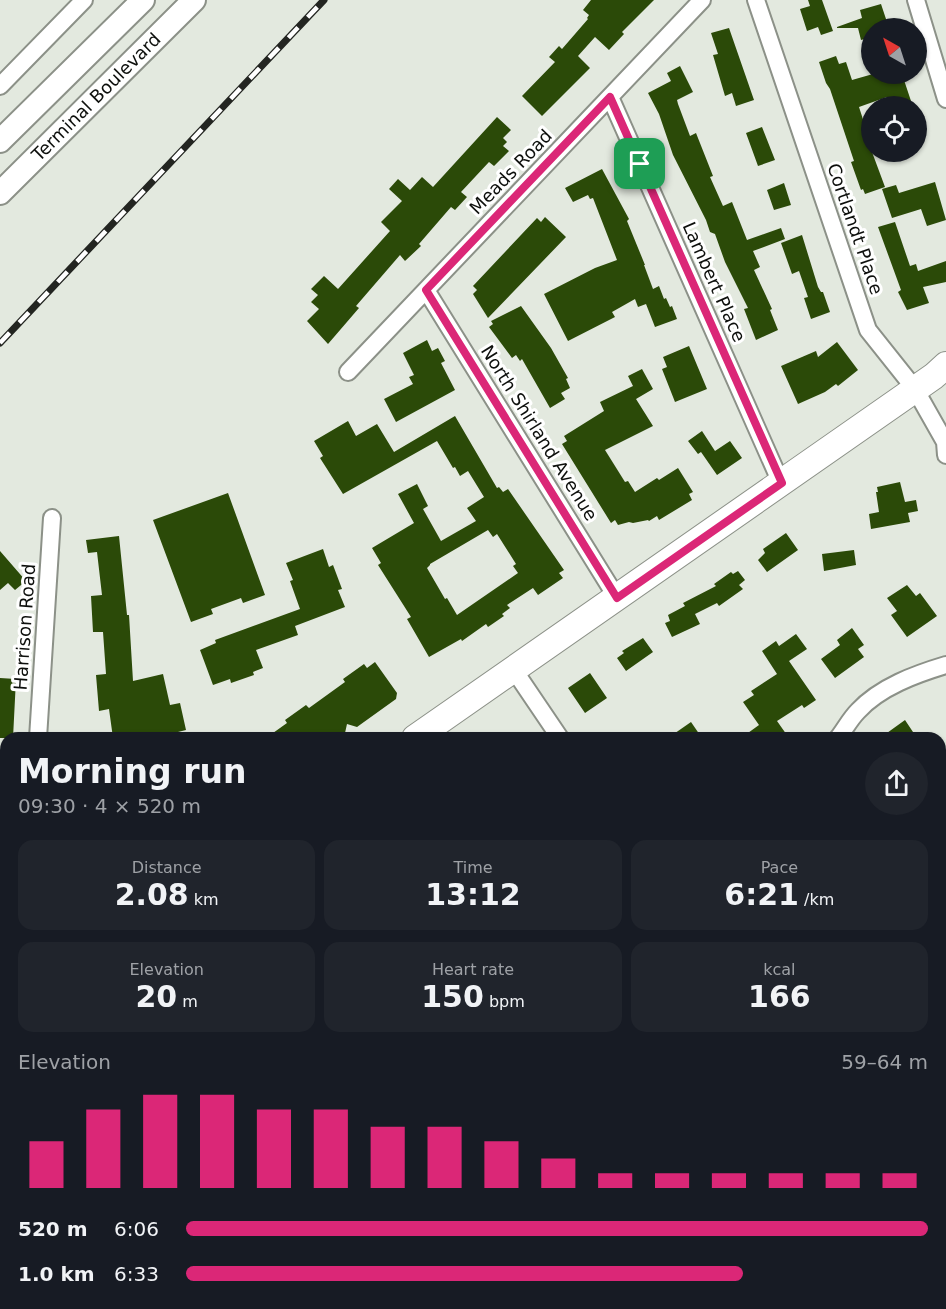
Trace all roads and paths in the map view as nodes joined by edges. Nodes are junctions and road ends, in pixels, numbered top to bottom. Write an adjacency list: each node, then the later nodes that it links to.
1 (84, 0): 7 (street)
2 (143, 0): 10 (main road, Terminal Boulevard)
3 (194, 0): 11 (main road, Terminal Boulevard)
4 (702, 0): 8 (street, Meads Road)
5 (756, 0): 15 (street, Cortlandt Place)
6 (916, 0): 9 (street)
7 (0, 86)
8 (610, 97): 12 (street, Meads Road); 17 (street, Lambert Place)
9 (946, 99)
10 (0, 141)
11 (0, 193)
12 (426, 290): 14 (street, Meads Road); 19 (street, North Shirland Avenue)
13 (946, 365): 15 (main road)
14 (348, 372)
15 (915, 389): 16 (street, Cortlandt Place); 17 (main road)
16 (946, 455)
17 (782, 483): 19 (main road)
18 (52, 518): 22 (street, Harrison Road)
19 (617, 598): 21 (main road)
20 (946, 665): 25 (street)
21 (514, 670): 23 (main road); 24 (street)
22 (38, 732)
23 (424, 732)
24 (556, 732)
25 (842, 732)

